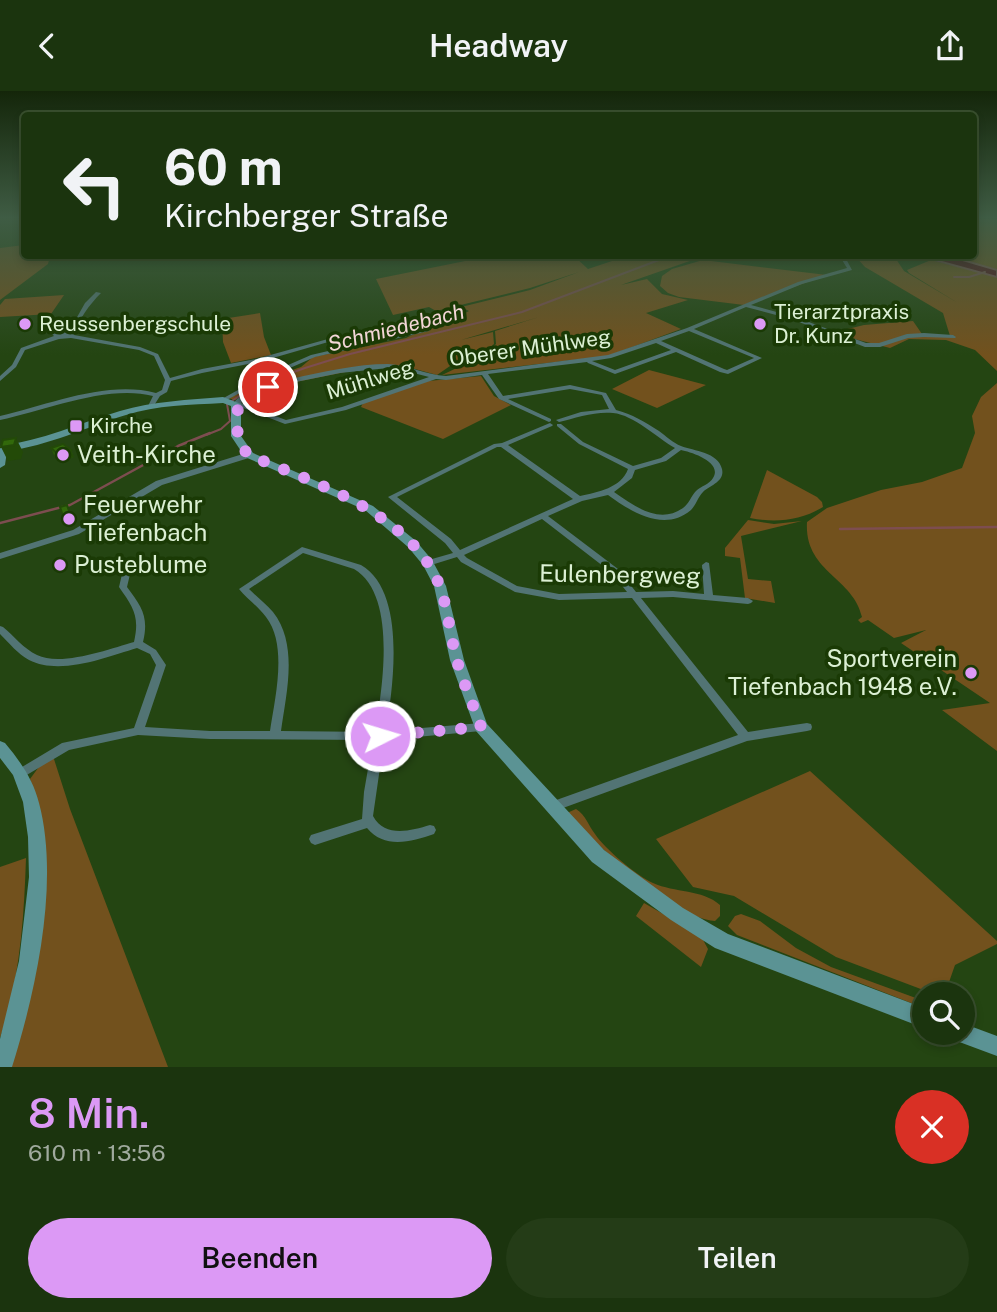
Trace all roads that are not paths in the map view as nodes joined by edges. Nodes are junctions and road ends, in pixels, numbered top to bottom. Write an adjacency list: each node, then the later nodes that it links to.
1 (847, 265): 3 (street, Oberer Mühlweg)
2 (98, 293): 6 (street)
3 (747, 306): 4 (street, Oberer Mühlweg); 7 (street)
4 (689, 329): 8 (street, Oberer Mühlweg); 9 (street)
5 (427, 330): 10 (street)
6 (72, 333): 14 (street); 15 (street)
7 (953, 337)
8 (657, 341): 9 (street); 11 (street, Oberer Mühlweg)
9 (676, 350): 11 (street)
10 (313, 356): 15 (street); 18 (street)
11 (589, 361): 12 (street, Oberer Mühlweg)
12 (484, 373): 13 (street, Oberer Mühlweg); 17 (street)
13 (435, 378): 18 (street); 18 (street, Mühlweg)
14 (0, 379)
15 (168, 380): 16 (street)
16 (157, 395): 19 (street); 21 (street)
17 (501, 398): 20 (street); 22 (street)
18 (229, 402): 19 (main road); 26 (main road)
19 (151, 406): 25 (main road)
20 (613, 411): 22 (street); 24 (street)
21 (0, 418)
22 (554, 422): 23 (street); 28 (street)
23 (503, 445): 30 (street); 32 (street, Eulenbergweg)
24 (679, 448): 28 (street); 29 (street)
25 (1, 449): 27 (main road)
26 (249, 455): 33 (street); 34 (main road)
27 (0, 465)
28 (632, 468): 29 (street)
29 (609, 492): 30 (street)
30 (579, 499): 31 (street)
31 (543, 516): 32 (street); 37 (street)
32 (460, 554): 34 (street); 37 (street, Eulenbergweg)
33 (0, 556)
34 (428, 563): 42 (main road)
35 (706, 565): 38 (street)
36 (128, 570): 41 (street)
37 (636, 596): 38 (street, Eulenbergweg); 47 (street)
38 (709, 596): 39 (street, Eulenbergweg)
39 (748, 601)
40 (0, 629): 41 (street)
41 (138, 645): 44 (street)
42 (481, 727): 46 (street); 50 (main road)
43 (807, 727): 47 (street)
44 (138, 731): 45 (street); 49 (street)
45 (275, 735): 46 (street); 46 (street)
46 (380, 736): 51 (street)
47 (746, 737): 50 (street)
48 (0, 747): 49 (street)
49 (21, 773): 57 (street)
50 (552, 807): 54 (main road)
51 (368, 822): 52 (street); 53 (street)
52 (430, 831)
53 (315, 839)
54 (912, 1013)
55 (975, 1038): 56 (main road)
56 (997, 1046)
57 (1, 1067)

